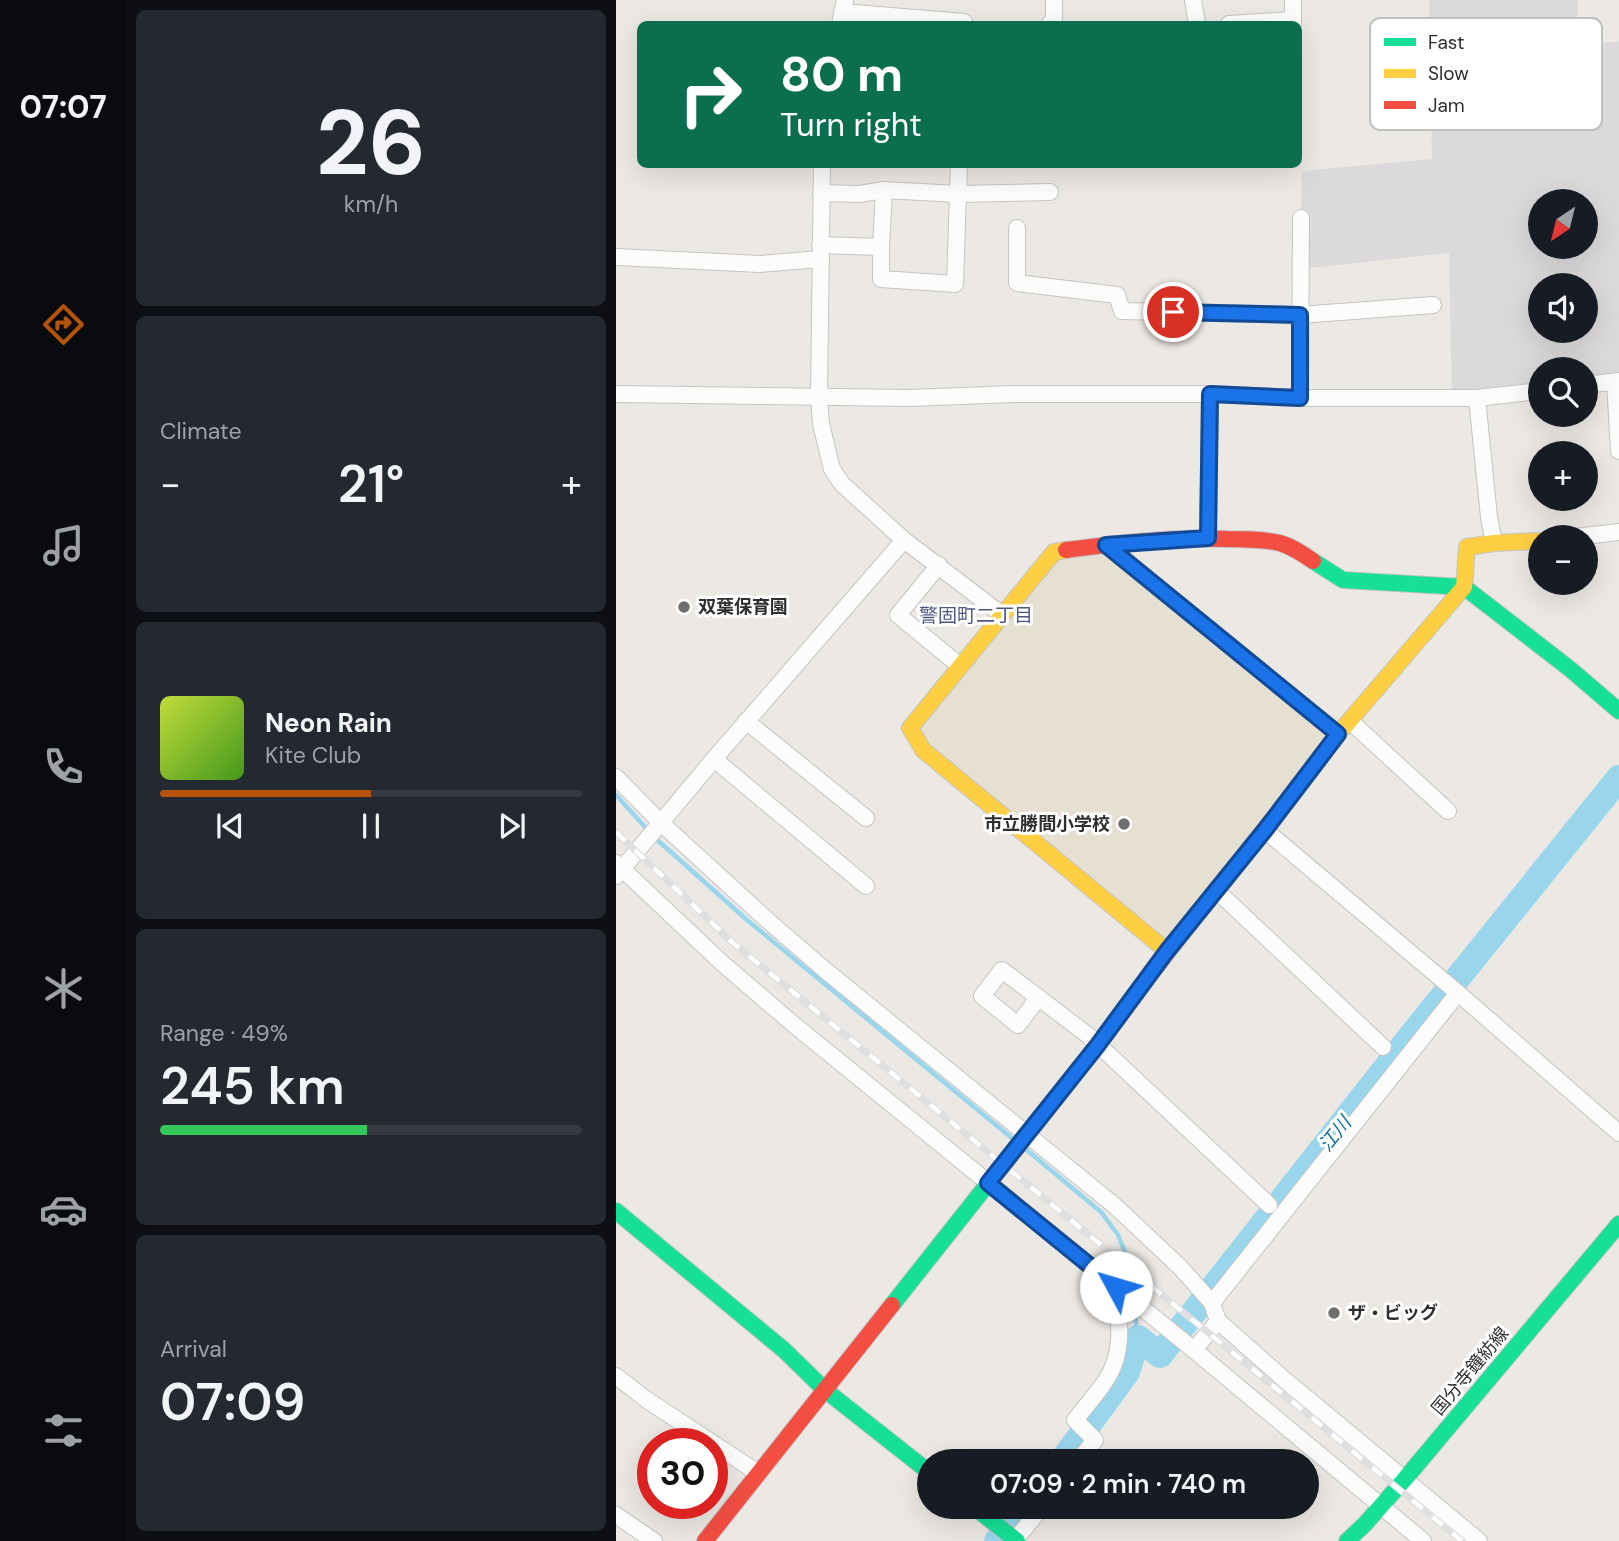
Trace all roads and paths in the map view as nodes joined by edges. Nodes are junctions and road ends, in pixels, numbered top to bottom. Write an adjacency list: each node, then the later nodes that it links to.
1 (1054, 0): 6 (street)
2 (1194, 0): 7 (street)
3 (1293, 0): 8 (street)
4 (842, 12): 5 (street)
5 (952, 21)
6 (1052, 21)
7 (1197, 21)
8 (1293, 21)
9 (822, 168): 13 (street)
10 (959, 168): 14 (street)
11 (884, 190): 13 (street); 14 (street); 17 (street)
12 (1050, 192): 14 (street)
13 (821, 193): 18 (street)
14 (958, 194): 17 (street)
15 (1301, 218): 21 (street)
16 (1017, 228): 21 (street)
17 (881, 247): 18 (street)
18 (820, 252): 19 (street); 27 (street)
19 (616, 257)
20 (1433, 305): 21 (street)
21 (1300, 315): 28 (street)
22 (1617, 382): 23 (street); 30 (street)
23 (1598, 384)
24 (1528, 392): 29 (street)
25 (616, 394): 27 (street)
26 (1210, 394): 27 (street); 28 (street); 33 (street)
27 (819, 396): 34 (street)
28 (1300, 398): 29 (street)
29 (1477, 398): 36 (street)
30 (1619, 451)
31 (1619, 532): 32 (street)
32 (1598, 534)
33 (1208, 538): 37 (street); 39 (street)
34 (904, 540): 38 (street); 44 (street)
35 (1528, 542): 36 (street)
36 (1494, 543): 39 (street)
37 (1106, 545): 40 (street); 45 (street)
38 (939, 565): 40 (street); 41 (street)
39 (1464, 587): 42 (street); 43 (street)
40 (1001, 614): 41 (street)
41 (960, 666): 55 (street)
42 (1619, 711)
43 (1350, 720): 45 (street); 48 (street)
44 (746, 721): 46 (street); 49 (street)
45 (1338, 734): 51 (street)
46 (714, 759): 50 (street); 53 (street)
47 (616, 776): 50 (street)
48 (1448, 811)
49 (866, 818)
50 (660, 822): 52 (street); 61 (street)
51 (1265, 830): 54 (street); 56 (street)
52 (618, 869): 62 (street)
53 (866, 886)
54 (1216, 890): 55 (street); 59 (street)
55 (1167, 951): 58 (street)
56 (1458, 993): 60 (street); 67 (street)
57 (1038, 998): 58 (street)
58 (1097, 1046): 61 (street); 63 (street)
59 (1383, 1048)
60 (1619, 1133)
61 (1026, 1134): 62 (street); 67 (street)
62 (988, 1183): 66 (street); 71 (street)
63 (1269, 1205)
64 (616, 1211): 71 (street)
65 (1619, 1224): 75 (street, 国分寺鐘紡線)
66 (1116, 1287): 69 (street); 72 (street)
67 (1212, 1303): 68 (street)
68 (1218, 1321): 69 (street); 75 (street)
69 (1194, 1350): 76 (street)
70 (616, 1376): 74 (street)
71 (825, 1390): 73 (street); 74 (street)
72 (1088, 1449)
73 (917, 1463)
74 (758, 1473): 82 (street)
75 (1404, 1480): 76 (street, 国分寺鐘紡線); 85 (street)
76 (1381, 1505): 83 (street, 国分寺鐘紡線); 84 (street)
77 (616, 1515): 81 (street)
78 (989, 1519): 80 (street)
79 (1033, 1519): 80 (street)
80 (1016, 1540)
81 (654, 1541)
82 (705, 1541)
83 (1347, 1541)
84 (1422, 1541)
85 (1479, 1541)

